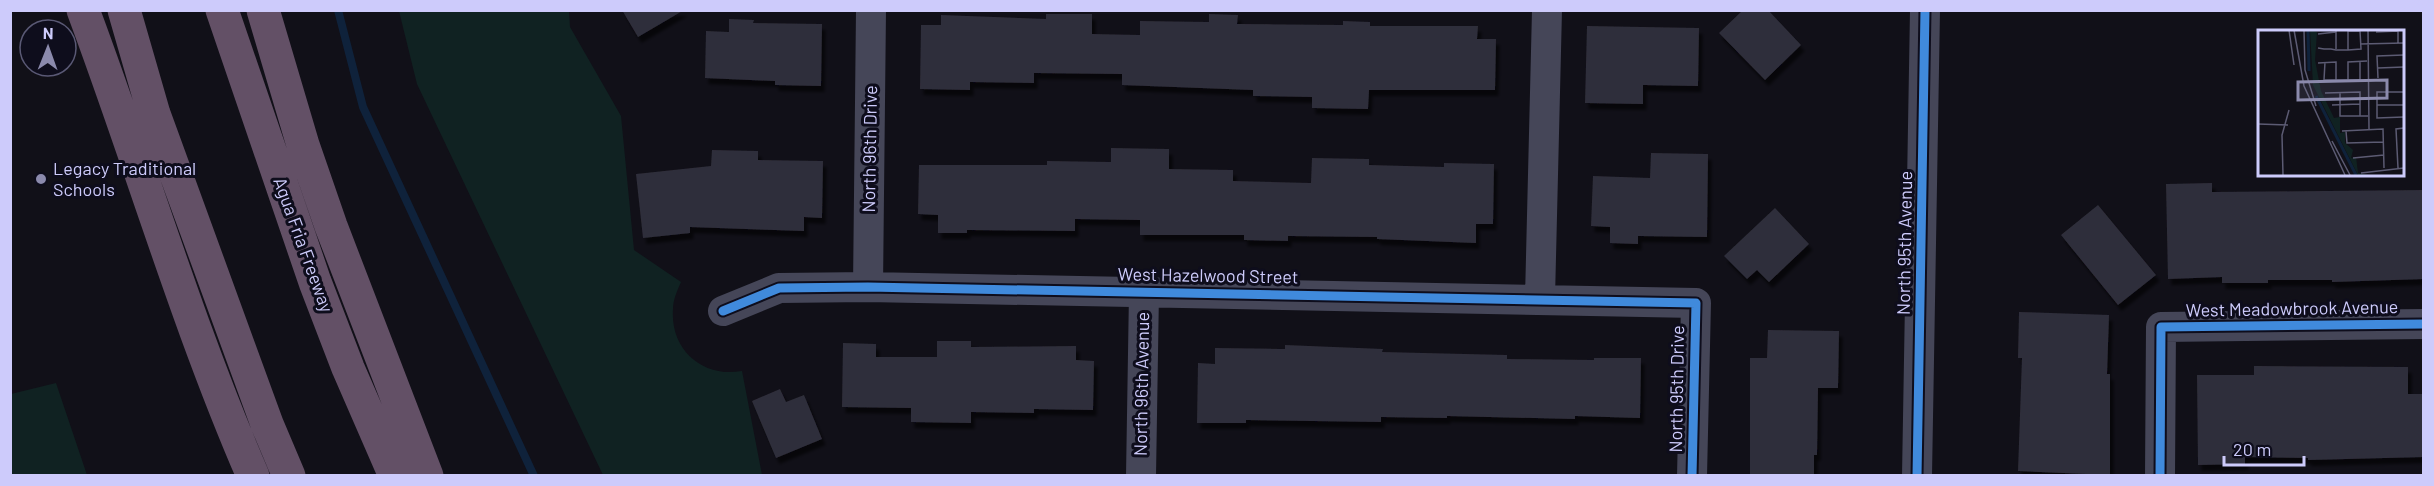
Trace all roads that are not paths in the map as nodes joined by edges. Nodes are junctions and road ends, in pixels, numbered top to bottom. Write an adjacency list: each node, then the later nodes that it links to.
1 (83, 10): 14 (highway)
2 (124, 10): 15 (highway)
3 (222, 10): 16 (highway, Agua Fria Freeway)
4 (263, 10): 17 (highway)
5 (872, 10): 8 (street, North 96th Drive)
6 (1547, 10): 10 (street)
7 (1925, 10): 20 (street, North 95th Avenue)
8 (868, 287): 9 (street, West Hazelwood Street); 12 (street, West Hazelwood Street)
9 (1144, 292): 10 (street, West Hazelwood Street); 18 (street, North 96th Avenue)
10 (1540, 298): 11 (street, West Hazelwood Street)
11 (1696, 303): 19 (street, North 95th Drive)
12 (723, 311)
13 (2424, 324): 21 (street, West Meadowbrook Avenue)
14 (253, 476)
15 (289, 476)
16 (395, 476)
17 (427, 476)
18 (1141, 476)
19 (1692, 476)
20 (1917, 476)
21 (2160, 476)

